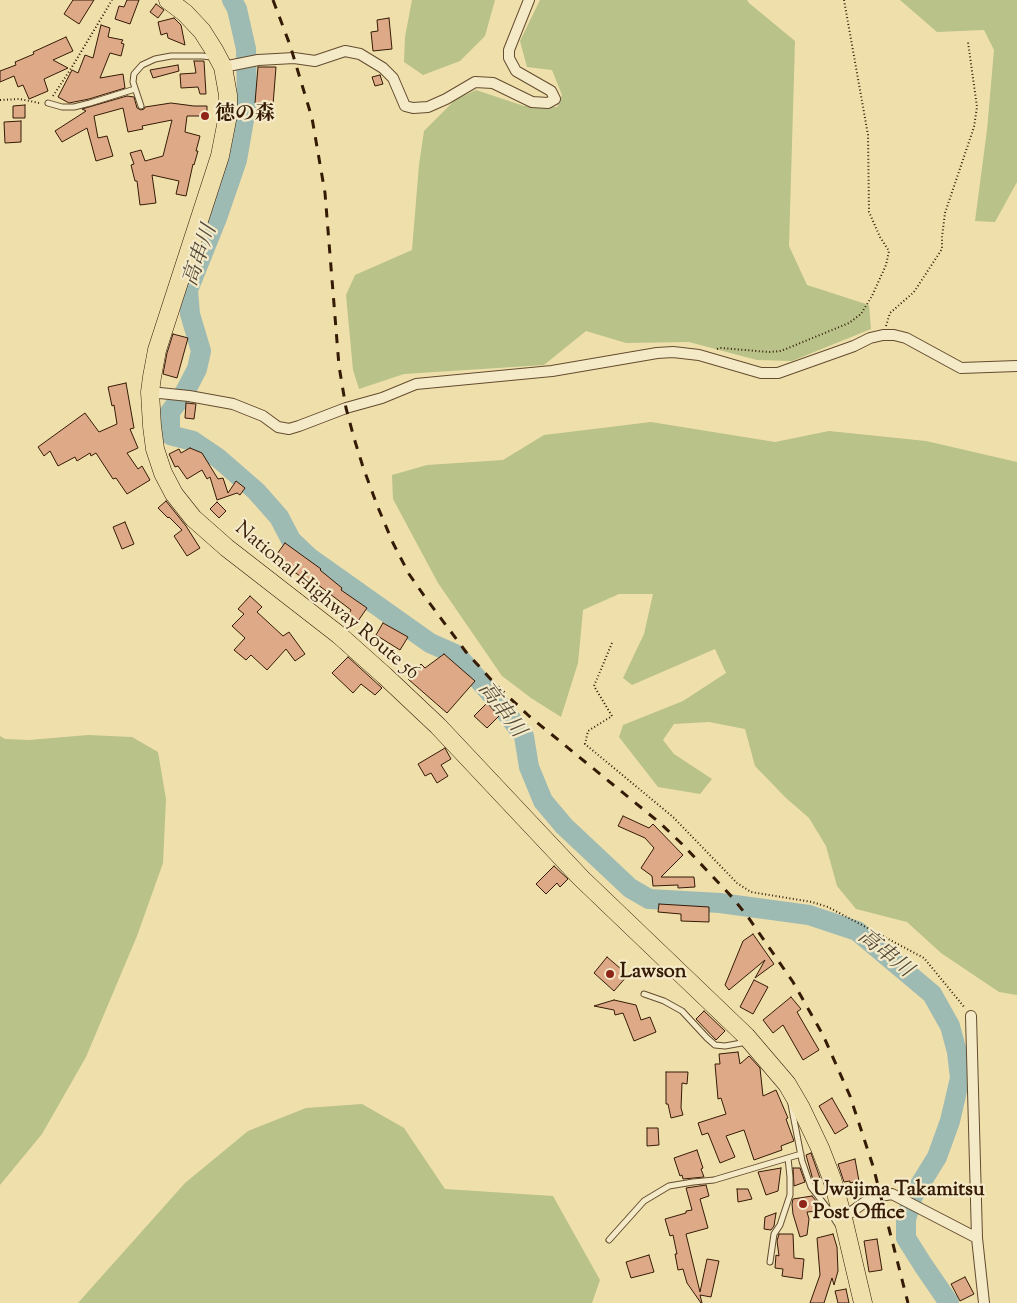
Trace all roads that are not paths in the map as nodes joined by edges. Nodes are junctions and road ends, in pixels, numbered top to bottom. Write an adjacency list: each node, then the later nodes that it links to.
1 (168, 0): 3 (highway, National Highway Route 56)
2 (529, 0): 3 (street)
3 (226, 63): 4 (lane); 8 (highway, National Highway Route 56)
4 (135, 89): 5 (lane); 6 (lane)
5 (48, 103)
6 (141, 106)
7 (1017, 366): 8 (street)
8 (150, 392): 11 (highway, National Highway Route 56)
9 (644, 994): 11 (lane)
10 (971, 1016): 16 (street)
11 (751, 1042): 12 (highway, National Highway Route 56)
12 (787, 1084): 13 (lane); 15 (highway, National Highway Route 56)
13 (801, 1154): 14 (lane); 18 (lane)
14 (788, 1158): 17 (lane); 19 (lane)
15 (843, 1218): 16 (street); 18 (highway, National Highway Route 56)
16 (978, 1238): 21 (street)
17 (609, 1240)
18 (850, 1244): 20 (highway, National Highway Route 56)
19 (770, 1262)
20 (863, 1303)
21 (984, 1303)

